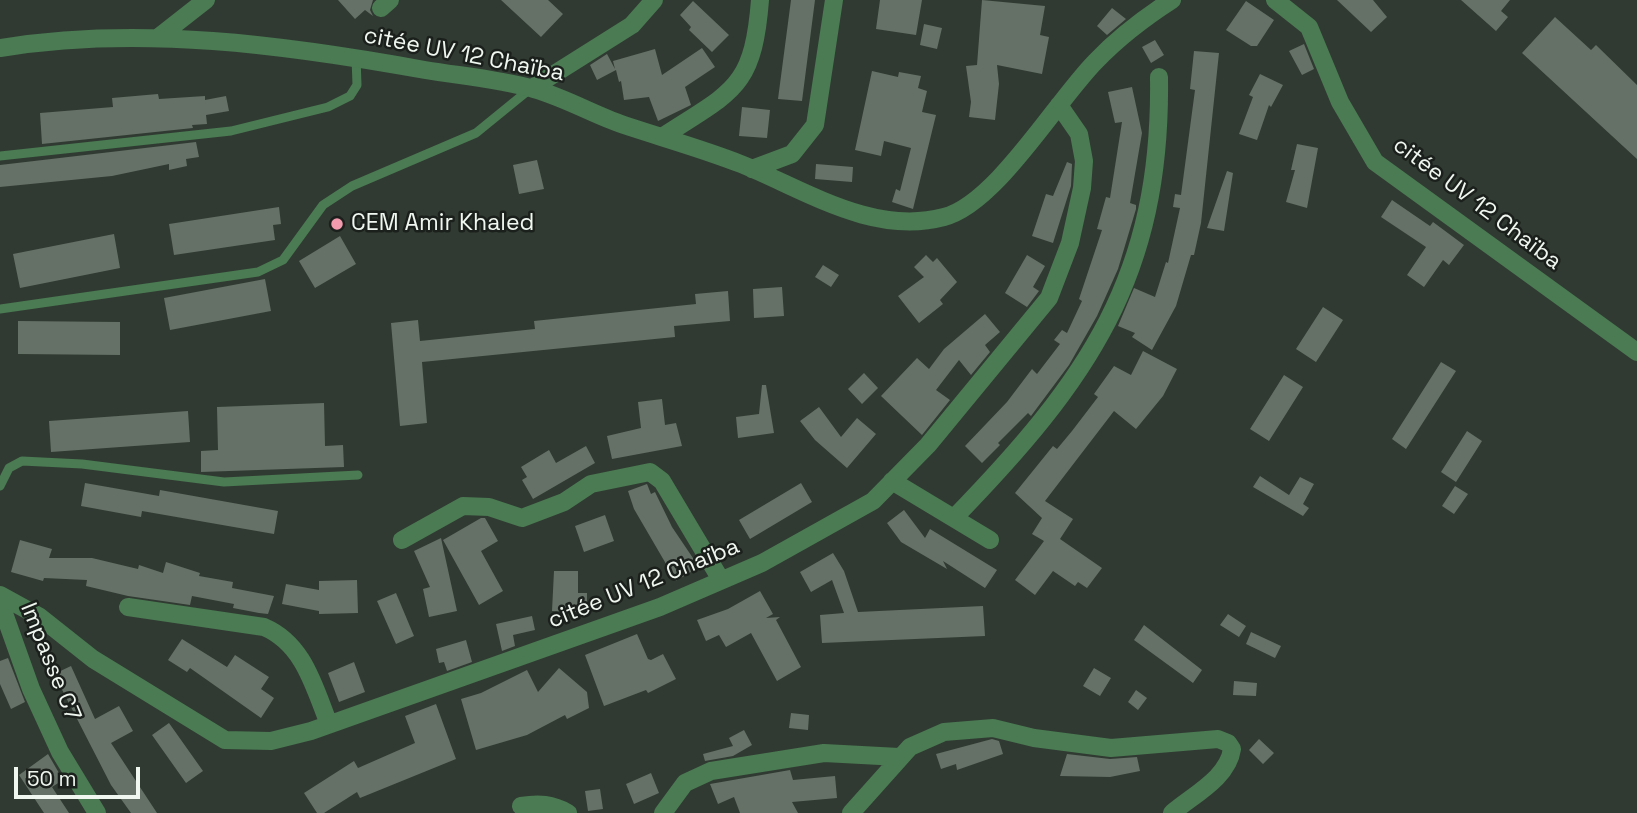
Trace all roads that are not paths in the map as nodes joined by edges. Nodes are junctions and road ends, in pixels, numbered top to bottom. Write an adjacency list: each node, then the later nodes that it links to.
1 (206, 0): 7 (street)
2 (654, 0): 11 (street)
3 (760, 0): 13 (street)
4 (834, 0): 15 (street)
5 (1172, 0): 12 (street, citée UV 12 Chaïba)
6 (1275, 0): 17 (street, citée UV 12 Chaïba)
7 (160, 37): 8 (street, citée UV 12 Chaïba); 9 (street, citée UV 12 Chaïba)
8 (0, 48)
9 (356, 57): 11 (street, citée UV 12 Chaïba); 14 (lane)
10 (1159, 77): 21 (street)
11 (532, 88): 13 (street, citée UV 12 Chaïba); 16 (lane)
12 (1059, 104): 15 (street, citée UV 12 Chaïba); 19 (street, citée UV 12 Chaïba)
13 (662, 137): 15 (street, citée UV 12 Chaïba)
14 (0, 156)
15 (752, 169)
16 (0, 309)
17 (1637, 352)
18 (358, 475): 20 (lane)
19 (892, 481): 21 (street); 24 (street, citée UV 12 Chaïba)
20 (0, 486)
21 (954, 518): 23 (street)
22 (402, 540): 24 (street)
23 (990, 540)
24 (721, 580): 28 (street, citée UV 12 Chaïba)
25 (0, 595): 28 (street, citée UV 12 Chaïba)
26 (0, 602): 31 (street, Impasse C7)
27 (128, 607): 28 (street)
28 (329, 724)
29 (899, 757): 33 (street); 34 (street); 35 (street)
30 (521, 806): 32 (street)
31 (97, 813)
32 (568, 813)
33 (663, 813)
34 (851, 813)
35 (1172, 813)

